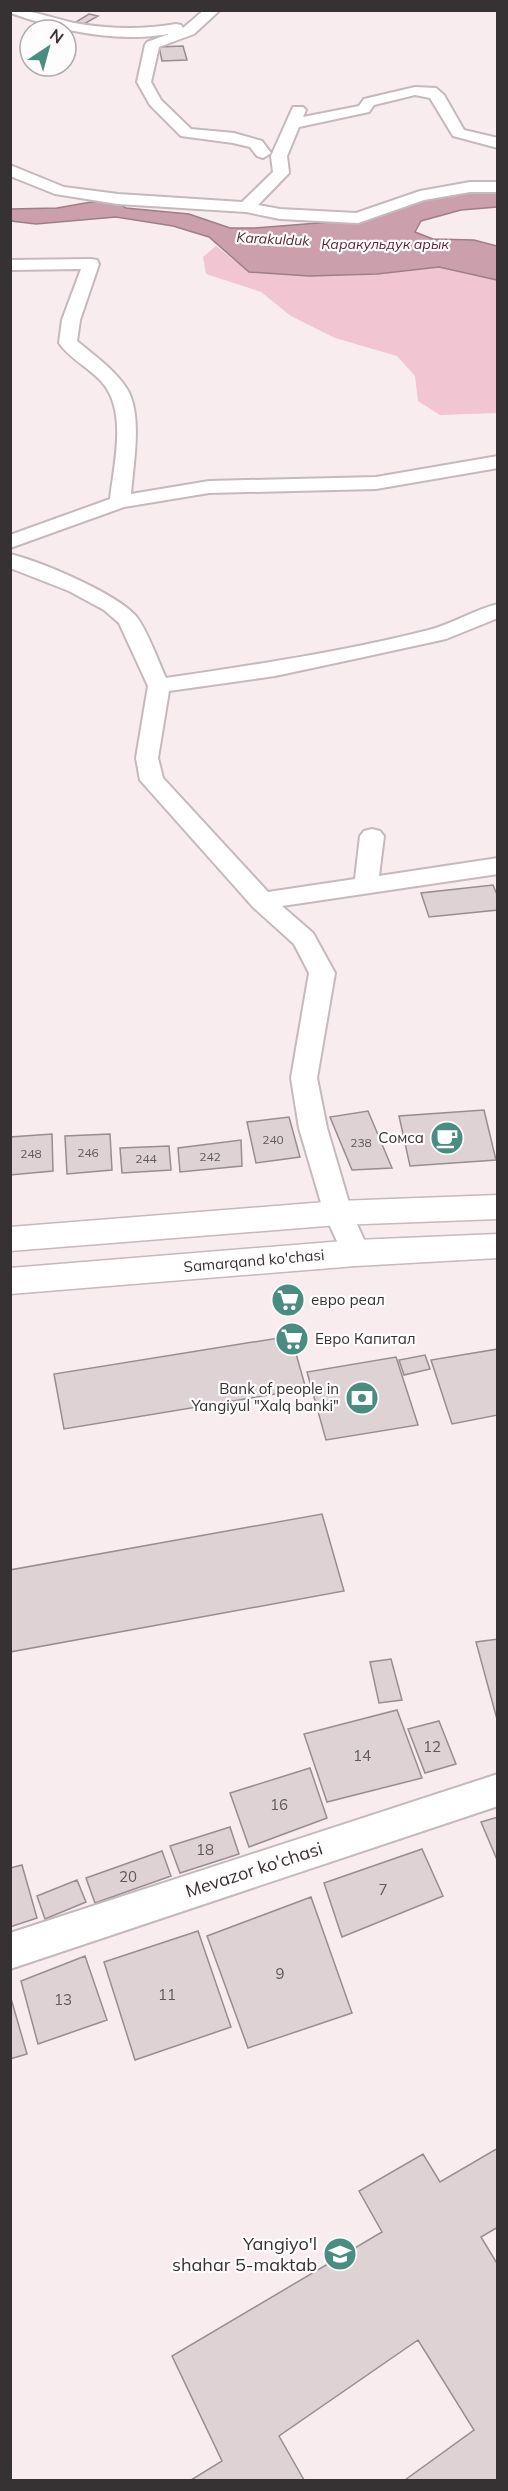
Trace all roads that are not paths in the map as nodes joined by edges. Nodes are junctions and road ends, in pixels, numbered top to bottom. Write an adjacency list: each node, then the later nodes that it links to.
1 (16, 10): 4 (street)
2 (212, 10): 4 (street); 6 (street)
3 (105, 16): 4 (street)
4 (88, 29)
5 (498, 143): 9 (street)
6 (263, 153)
7 (10, 170): 9 (street)
8 (498, 187): 9 (street)
9 (246, 207)
10 (10, 265): 12 (street)
11 (498, 462): 12 (street)
12 (120, 502): 13 (street)
13 (10, 542)
14 (10, 560): 16 (street)
15 (498, 610): 16 (street)
16 (159, 686): 20 (street)
17 (372, 836): 19 (street)
18 (498, 866): 19 (street)
19 (366, 888): 20 (street)
20 (262, 901): 22 (street)
21 (498, 1207): 22 (main road)
22 (338, 1213): 23 (main road); 25 (street)
23 (10, 1239)
24 (498, 1246): 25 (main road, Samarqand ko'chasi)
25 (356, 1252): 26 (main road, Samarqand ko'chasi)
26 (10, 1281)
27 (498, 1790): 28 (street, Mevazor ko'chasi)
28 (10, 1951)

